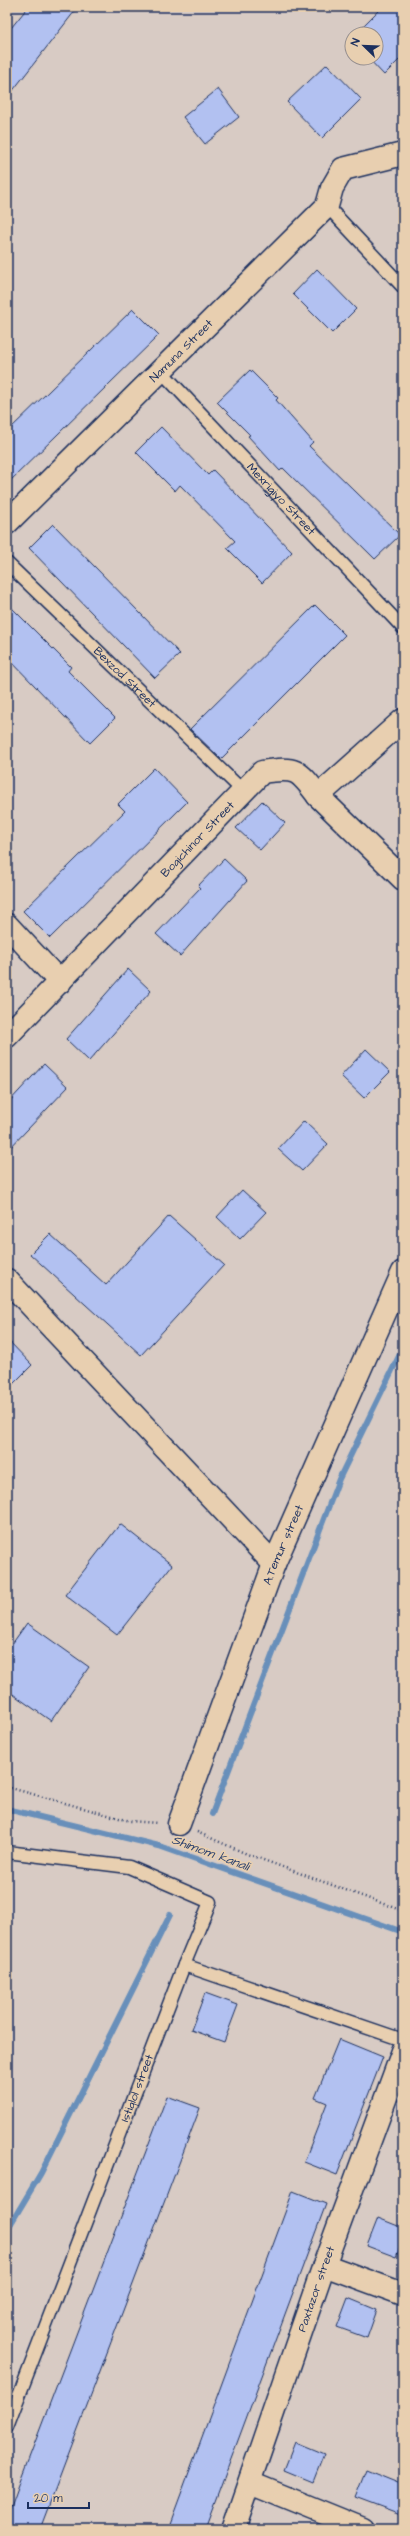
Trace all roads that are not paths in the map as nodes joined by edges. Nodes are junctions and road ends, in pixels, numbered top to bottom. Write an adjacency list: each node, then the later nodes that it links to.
1 (403, 154): 2 (street, Namuna Street)
2 (327, 206): 3 (lane); 4 (street, Namuna Street)
3 (403, 287)
4 (160, 370): 5 (street, Namuna Street); 7 (lane, Mexrigiyo Street)
5 (7, 523)
6 (7, 563): 9 (lane, Bexzod Street)
7 (403, 628)
8 (403, 720): 10 (street)
9 (242, 791): 10 (street, Bogichinor Street); 13 (street, Bogichinor Street)
10 (318, 796): 11 (street, Bogichinor Street)
11 (403, 879)
12 (7, 925): 13 (street)
13 (60, 982): 14 (street, Bogichinor Street)
14 (7, 1036)
15 (403, 1272): 17 (street, A.Temur street)
16 (9, 1288): 17 (street)
17 (274, 1564): 18 (street, A.Temur street)
18 (179, 1824)
19 (7, 1852): 20 (lane, Istiqlol street)
20 (184, 1966): 21 (lane); 25 (lane, Istiqlol street)
21 (403, 2040)
22 (403, 2051): 23 (street, Paxtazor street)
23 (324, 2265): 24 (street); 26 (street, Paxtazor street)
24 (403, 2294)
25 (7, 2427)
26 (250, 2483): 27 (street, Paxtazor street); 28 (street)
27 (233, 2529)
28 (363, 2529)

